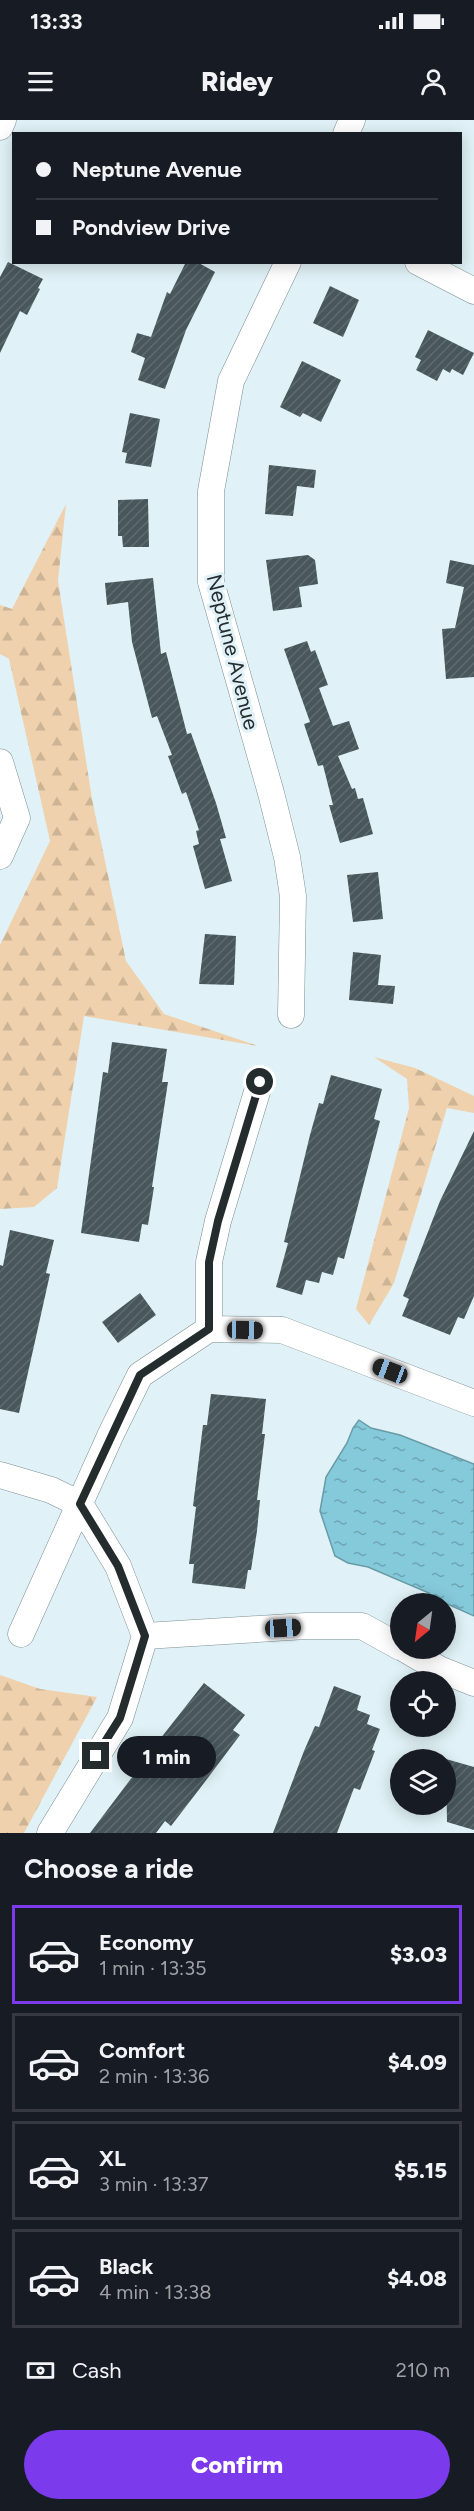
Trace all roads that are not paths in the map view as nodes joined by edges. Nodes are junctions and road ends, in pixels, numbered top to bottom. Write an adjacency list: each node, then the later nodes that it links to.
1 (3, 120): 2 (street)
2 (0, 127)
3 (287, 264): 8 (street, Neptune Avenue)
4 (422, 264): 5 (street)
5 (474, 291)
6 (0, 762): 7 (street)
7 (0, 856)
8 (291, 1016)
9 (260, 1082): 10 (street)
10 (209, 1329): 11 (street); 13 (street)
11 (474, 1403)
12 (0, 1474): 13 (street)
13 (80, 1504): 14 (street); 15 (street)
14 (21, 1634)
15 (145, 1636): 16 (street); 19 (street)
16 (390, 1641)
17 (421, 1659): 18 (street)
18 (474, 1683)
19 (50, 1833)

